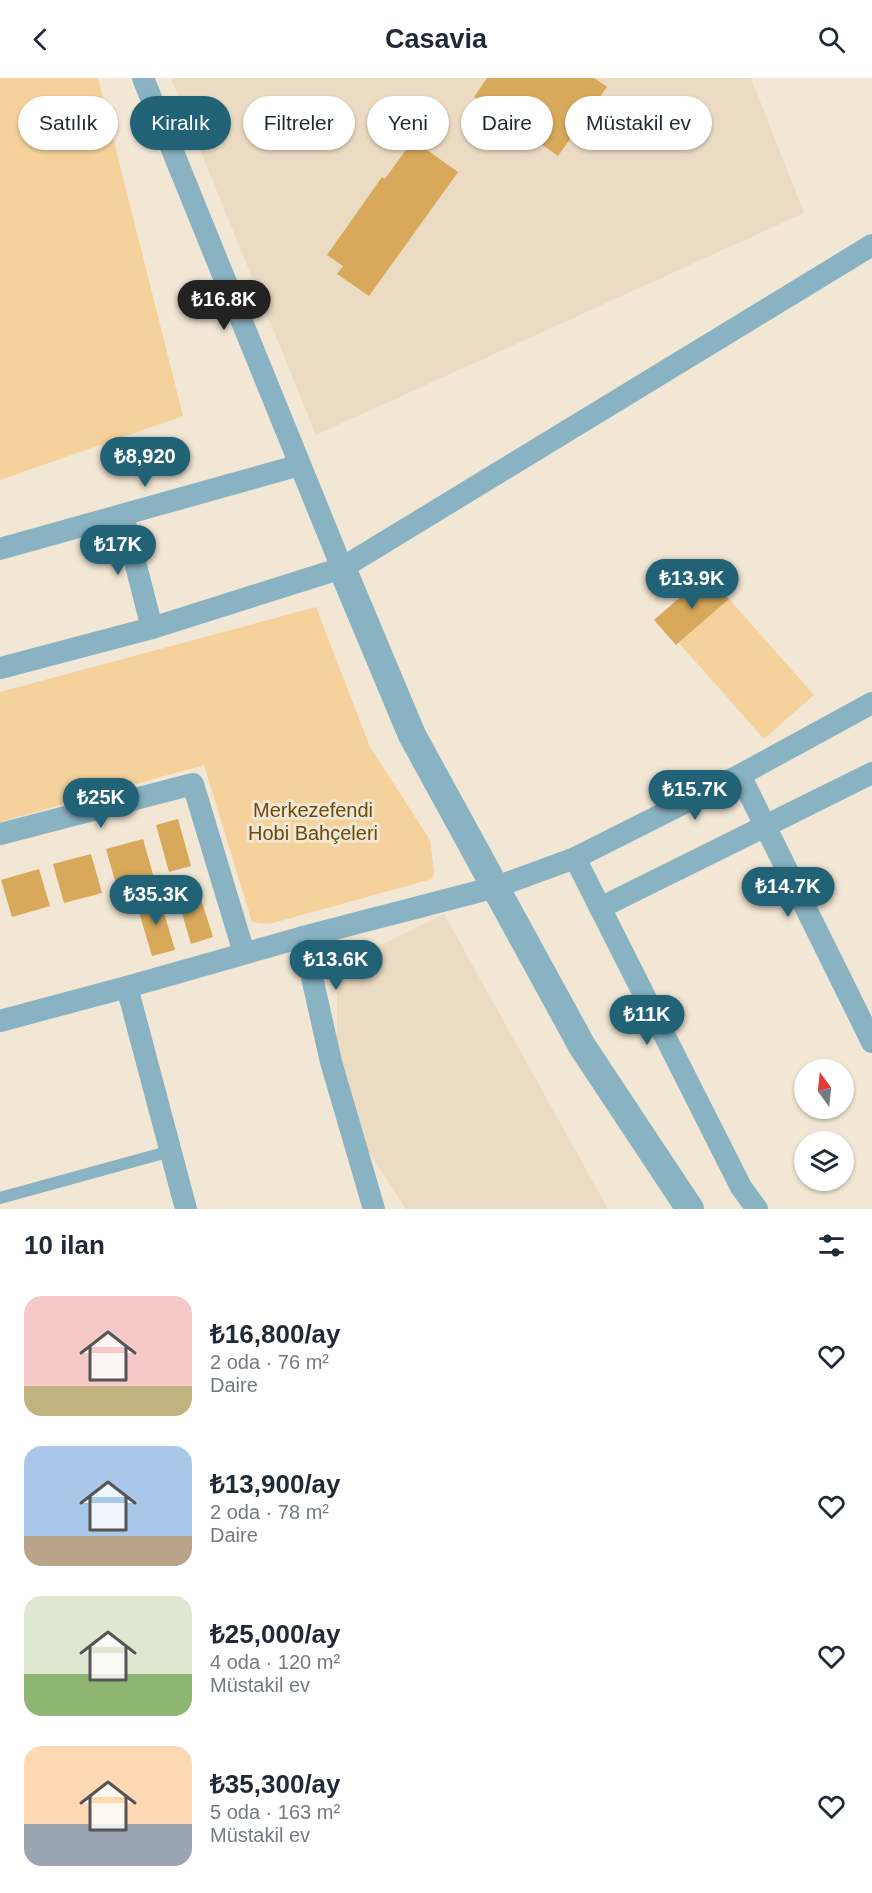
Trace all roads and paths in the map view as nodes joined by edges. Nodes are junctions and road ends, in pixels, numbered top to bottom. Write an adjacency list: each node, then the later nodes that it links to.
1 (143, 78): 3 (street)
2 (869, 255): 6 (street)
3 (300, 465): 4 (street); 6 (street)
4 (123, 515): 5 (street); 7 (street)
5 (0, 549)
6 (342, 568): 7 (street); 15 (street)
7 (152, 628): 8 (street)
8 (0, 668)
9 (872, 704): 11 (street)
10 (872, 773): 12 (street)
11 (740, 776): 12 (street); 14 (street)
12 (765, 826): 16 (street); 21 (street)
13 (0, 834): 18 (street)
14 (575, 858): 15 (street); 16 (street)
15 (496, 887): 17 (street); 26 (street)
16 (600, 908): 27 (street)
17 (303, 937): 18 (street); 25 (street)
18 (244, 953): 19 (street)
19 (127, 987): 20 (street); 22 (street)
20 (0, 1021)
21 (872, 1042)
22 (171, 1151): 23 (lane); 24 (street)
23 (0, 1197)
24 (186, 1209)
25 (374, 1209)
26 (690, 1209)
27 (758, 1209)

